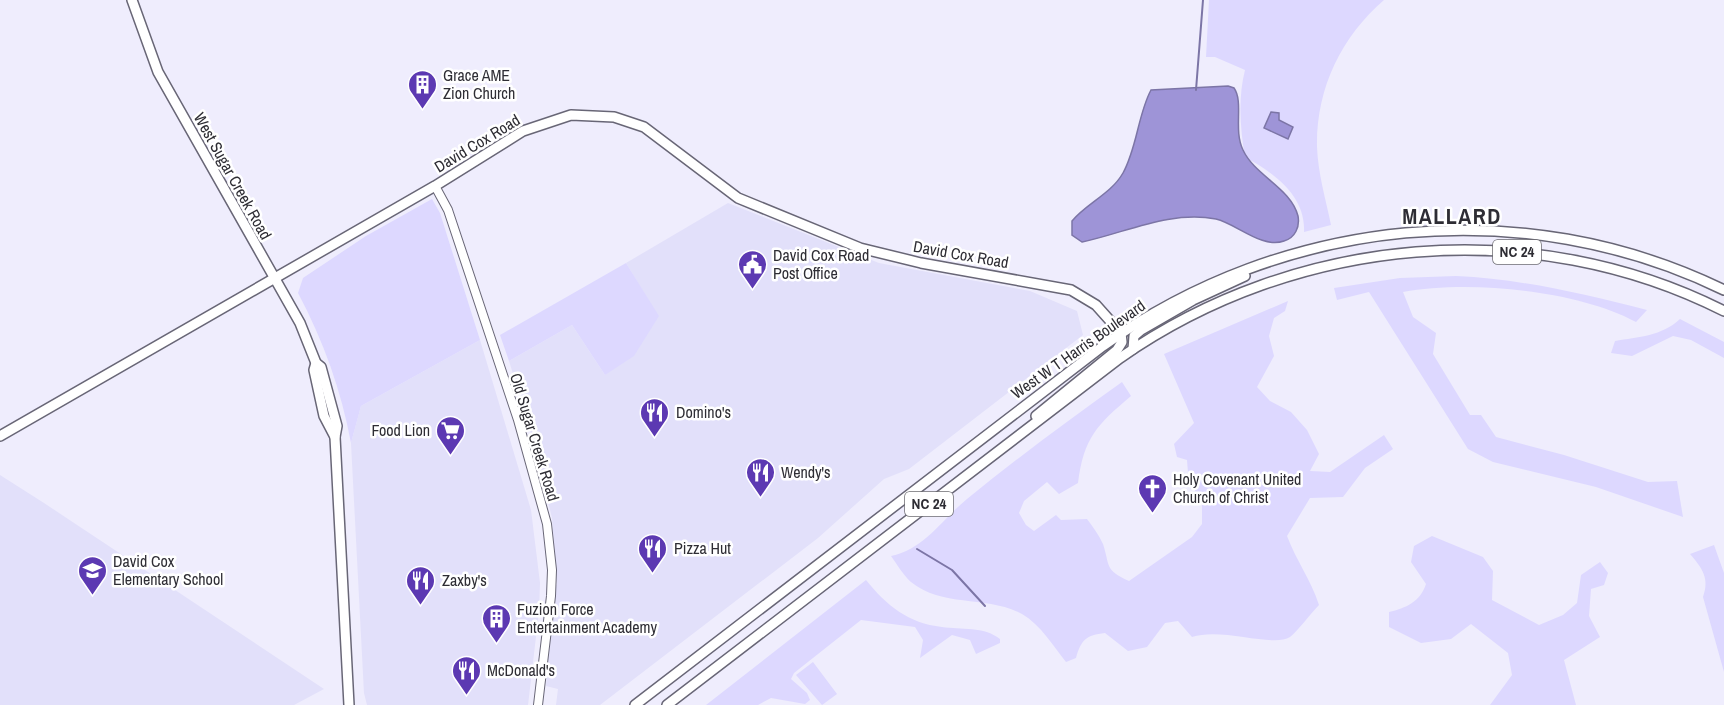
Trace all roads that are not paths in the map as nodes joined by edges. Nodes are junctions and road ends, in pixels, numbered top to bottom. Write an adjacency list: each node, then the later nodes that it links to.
1 (132, 0): 4 (main road, West Sugar Creek Road)
2 (435, 186): 4 (main road, David Cox Road); 7 (main road, David Cox Road); 12 (street, Old Sugar Creek Road)
3 (1279, 258): 5 (main road, West W T Harris Boulevard / NC 24); 7 (main road, West W T Harris Boulevard / NC 24); 8 (main road)
4 (273, 278): 9 (main road, David Cox Road); 11 (main road, West Sugar Creek Road)
5 (1724, 290)
6 (1724, 311): 8 (main road, West W T Harris Boulevard / NC 24)
7 (1121, 333): 10 (main road); 13 (main road, West W T Harris Boulevard / NC 24)
8 (1133, 349): 10 (main road, West W T Harris Boulevard / NC 24)
9 (0, 436)
10 (1000, 449): 14 (main road, West W T Harris Boulevard / NC 24)
11 (349, 705)
12 (538, 705)
13 (635, 705)
14 (667, 705)

